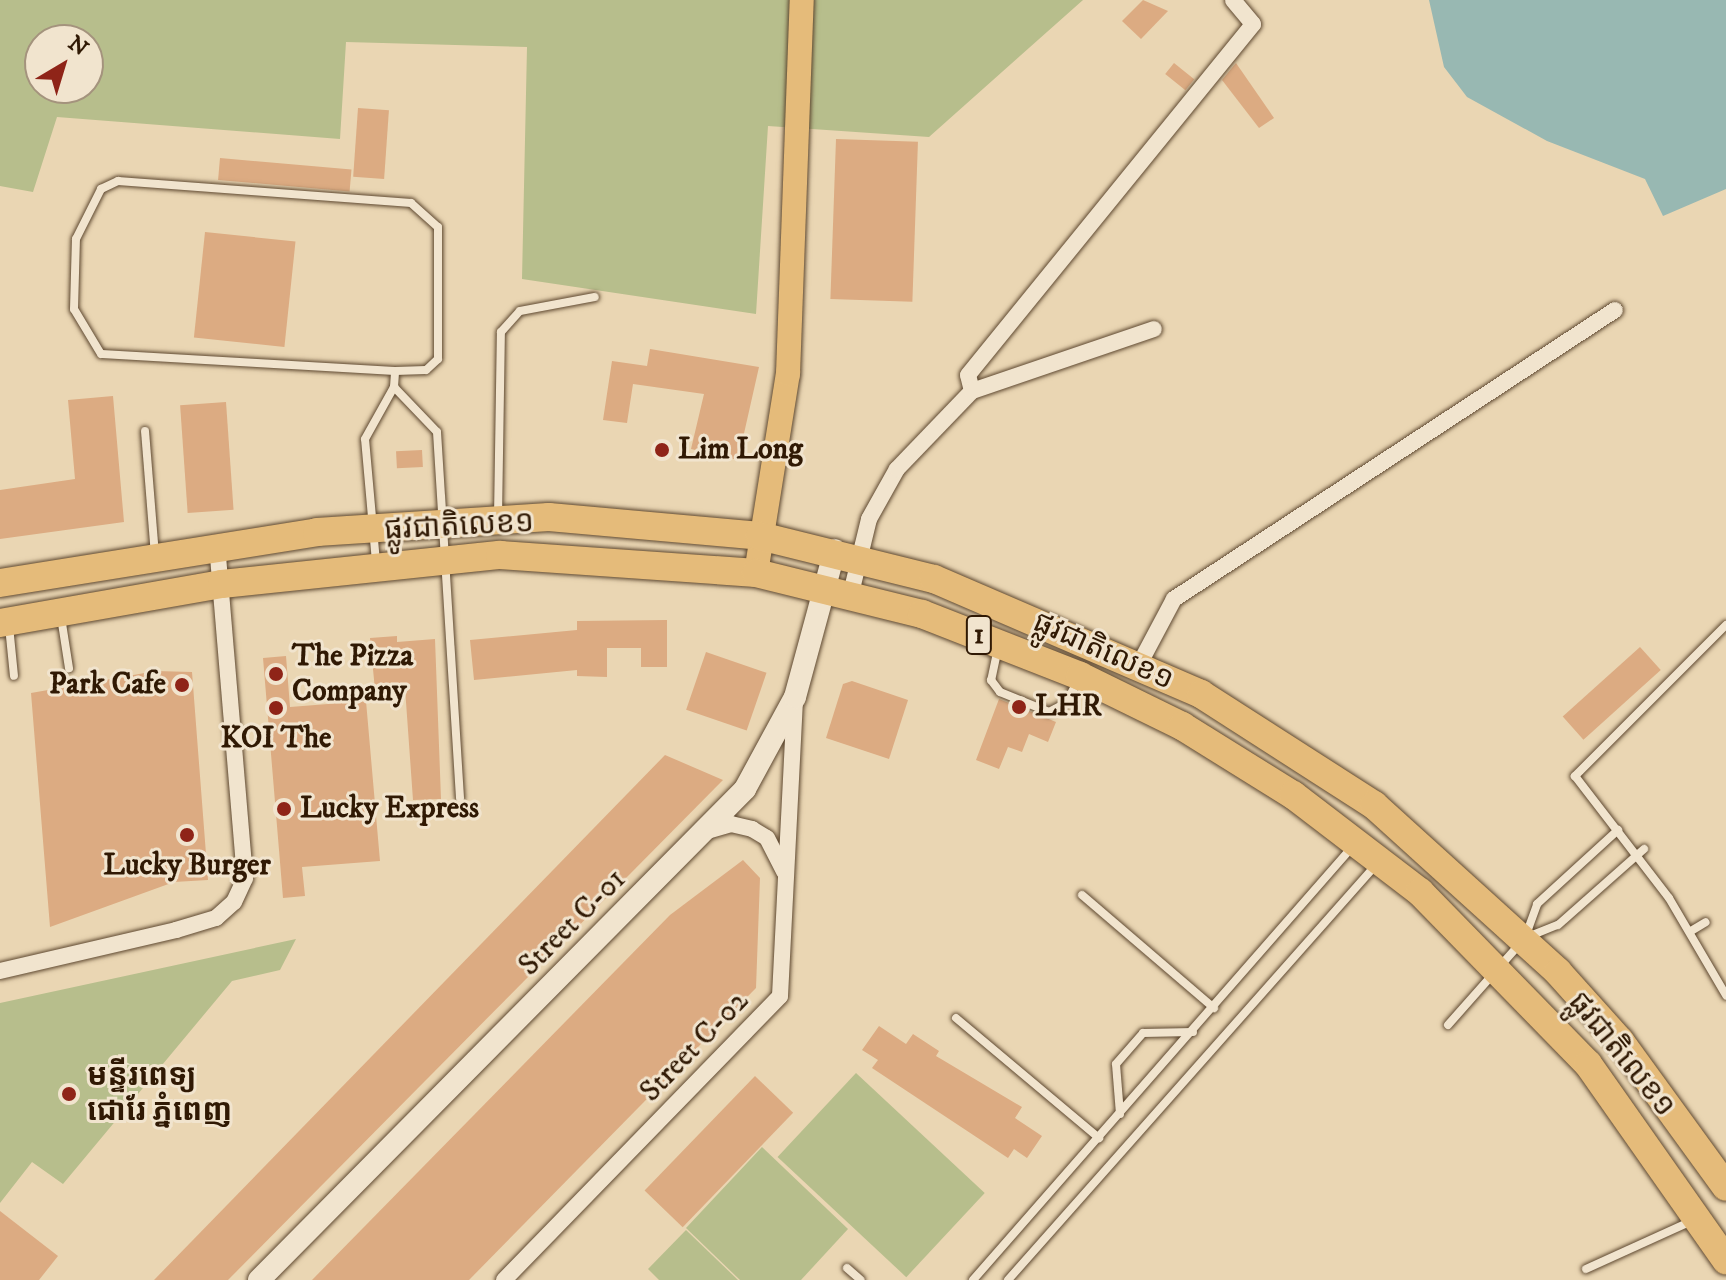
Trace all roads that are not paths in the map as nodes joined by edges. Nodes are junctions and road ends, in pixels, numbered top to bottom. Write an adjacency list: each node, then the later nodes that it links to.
1 (802, 0): 13 (main road)
2 (1233, 0): 8 (street)
3 (595, 297): 10 (lane)
4 (1615, 310): 27 (street)
5 (1154, 329): 8 (street)
6 (395, 371): 6 (lane); 7 (lane)
7 (394, 387): 11 (lane); 12 (lane)
8 (972, 391): 15 (street)
9 (145, 431): 16 (lane)
10 (498, 518): 11 (highway, ផ្លូវជាតិលេខ១ / 1); 13 (highway, ផ្លូវជាតិលេខ១ / 1)
11 (446, 520): 12 (highway, ផ្លូវជាតិលេខ១ / 1); 17 (lane)
12 (373, 527): 14 (highway, ផ្លូវជាតិលេខ១ / 1); 18 (lane)
13 (760, 536): 15 (highway, ផ្លូវជាតិលេខ១ / 1); 19 (main road)
14 (217, 546): 16 (highway, ផ្លូវជាតិលេខ១ / 1); 21 (street)
15 (847, 553): 22 (street, Street C-01); 27 (highway, ផ្លូវជាតិលេខ១ / 1)
16 (155, 556): 20 (highway, ផ្លូវជាតិលេខ១ / 1)
17 (449, 557): 18 (highway, ផ្លូវជាតិលេខ១ / 1); 19 (highway, ផ្លូវជាតិលេខ១ / 1); 32 (lane)
18 (377, 565): 21 (highway, ផ្លូវជាតិលេខ១ / 1)
19 (756, 573): 22 (highway, ផ្លូវជាតិលេខ១ / 1)
20 (0, 583)
21 (222, 584): 23 (highway, ផ្លូវជាតិលេខ១ / 1); 46 (street)
22 (839, 590): 26 (highway, ផ្លូវជាតិលេខ១ / 1); 31 (street, Street C-01)
23 (61, 612): 24 (highway, ផ្លូវជាតិលេខ១ / 1); 28 (lane)
24 (4, 622): 29 (lane)
25 (1726, 625): 33 (lane)
26 (999, 643): 30 (highway, ផ្លូវជាតិលេខ១ / 1); 30 (lane)
27 (1140, 663): 44 (highway, ផ្លូវជាតិលេខ១ / 1)
28 (69, 668)
29 (14, 676)
30 (1080, 676): 35 (highway, ផ្លូវជាតិលេខ១ / 1)
31 (795, 697): 34 (street, Street C-01); 38 (street, Street C-02)
32 (460, 798)
33 (1618, 830): 36 (lane); 44 (lane)
34 (707, 831): 38 (street); 60 (street, Street C-01)
35 (1357, 842): 37 (highway, ផ្លូវជាតិលេខ១ / 1); 49 (lane)
36 (1641, 852): 41 (lane); 44 (lane)
37 (1380, 860): 45 (highway, ផ្លូវជាតិលេខ១ / 1); 64 (lane)
38 (788, 885): 61 (street, Street C-02)
39 (1679, 889): 41 (lane)
40 (1082, 895): 49 (lane)
41 (1669, 898): 43 (lane)
42 (1706, 922): 43 (lane)
43 (1691, 931): 47 (lane)
44 (1525, 938): 45 (lane); 55 (highway, ផ្លូវជាតិលេខ១ / 1)
45 (1498, 965): 51 (lane); 56 (highway, ផ្លូវជាតិលេខ១ / 1)
46 (0, 971)
47 (1722, 980): 48 (lane)
48 (1726, 995)
49 (1214, 1008): 52 (lane)
50 (956, 1018): 54 (lane)
51 (1448, 1025)
52 (1193, 1032): 53 (lane); 53 (lane)
53 (1120, 1114): 54 (lane)
54 (1099, 1138): 63 (lane)
55 (1726, 1187)
56 (1699, 1216): 57 (highway, ផ្លូវជាតិលេខ១ / 1); 59 (lane)
57 (1726, 1260)
58 (847, 1268): 62 (lane)
59 (1586, 1269)
60 (261, 1279)
61 (504, 1280)
62 (861, 1280)
63 (973, 1280)
64 (1008, 1280)

